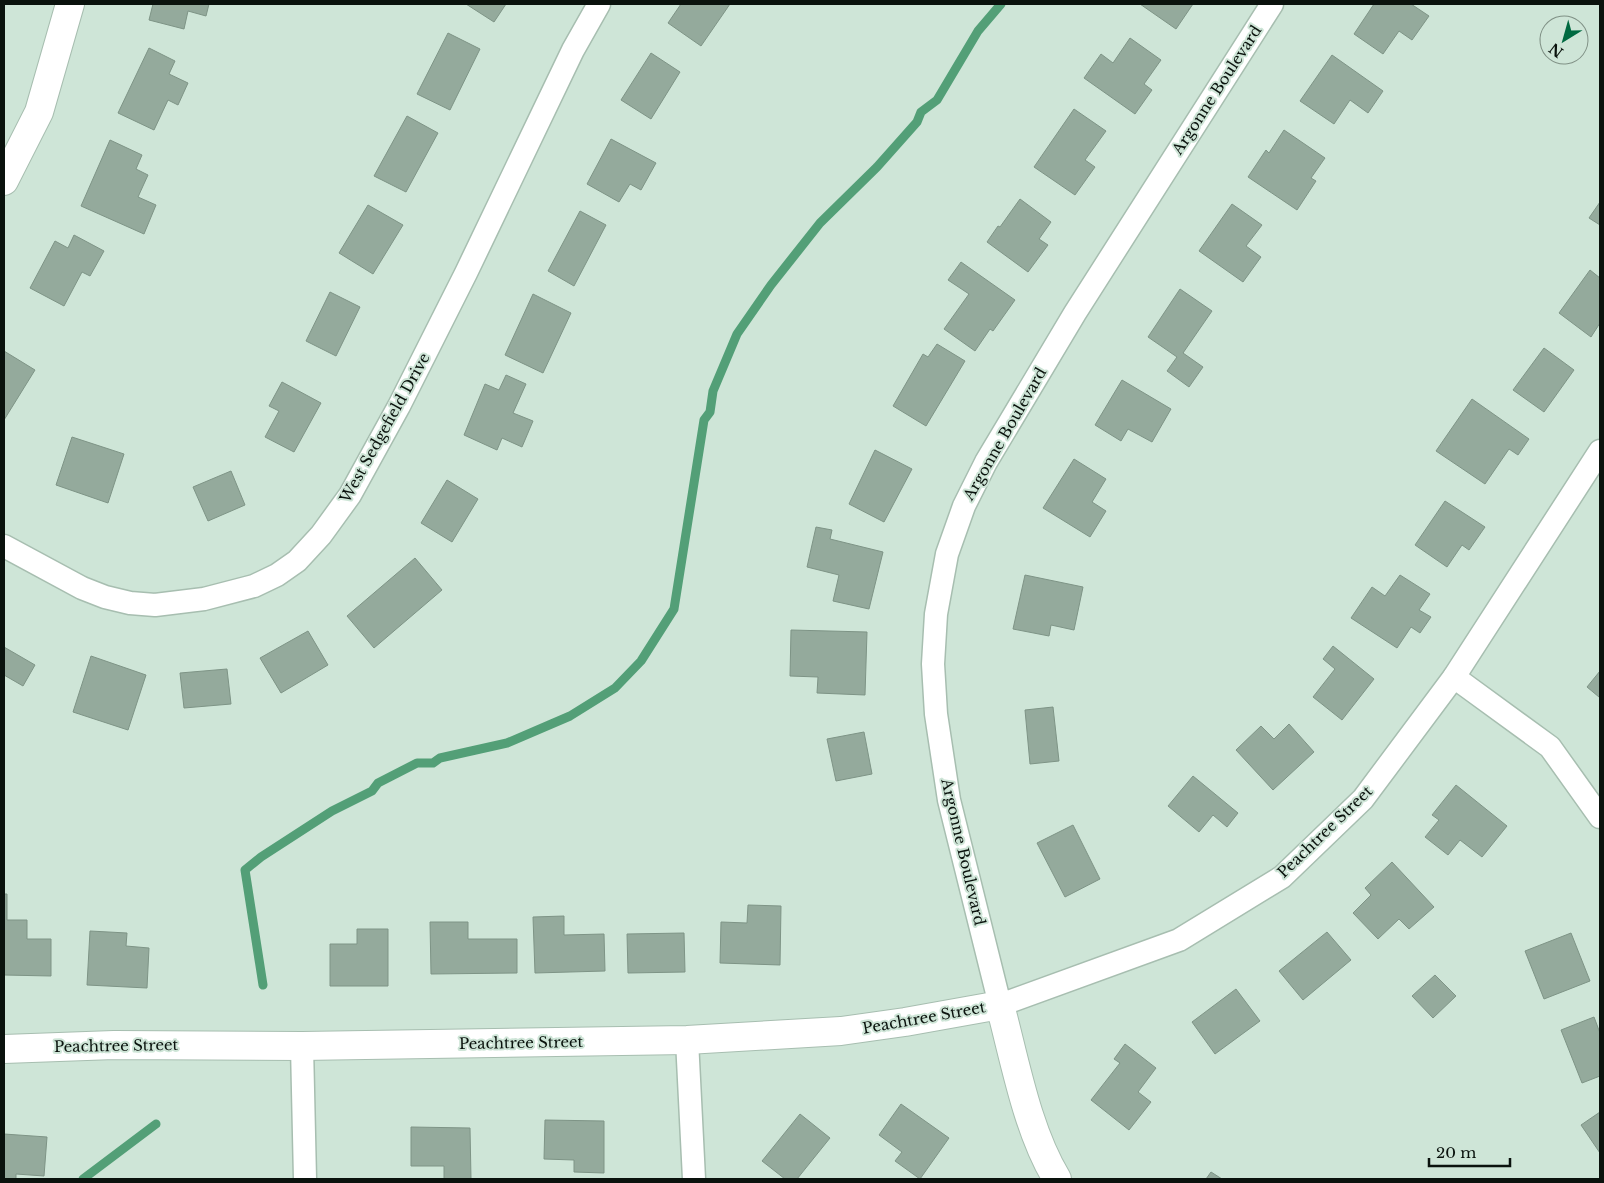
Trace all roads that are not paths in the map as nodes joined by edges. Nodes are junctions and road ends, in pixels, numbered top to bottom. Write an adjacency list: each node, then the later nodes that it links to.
1 (70, 4): 4 (street)
2 (598, 4): 6 (street, West Sedgefield Drive)
3 (1272, 4): 9 (street, Argonne Boulevard)
4 (4, 181)
5 (1600, 450): 7 (street, Peachtree Street)
6 (4, 546)
7 (1454, 677): 8 (street); 9 (street, Peachtree Street)
8 (1600, 818)
9 (1000, 1005): 10 (street, Peachtree Street); 15 (street, Argonne Boulevard)
10 (687, 1040): 11 (street, Peachtree Street); 14 (street)
11 (302, 1046): 12 (street, Peachtree Street); 13 (street)
12 (4, 1049)
13 (305, 1179)
14 (694, 1179)
15 (1057, 1179)

